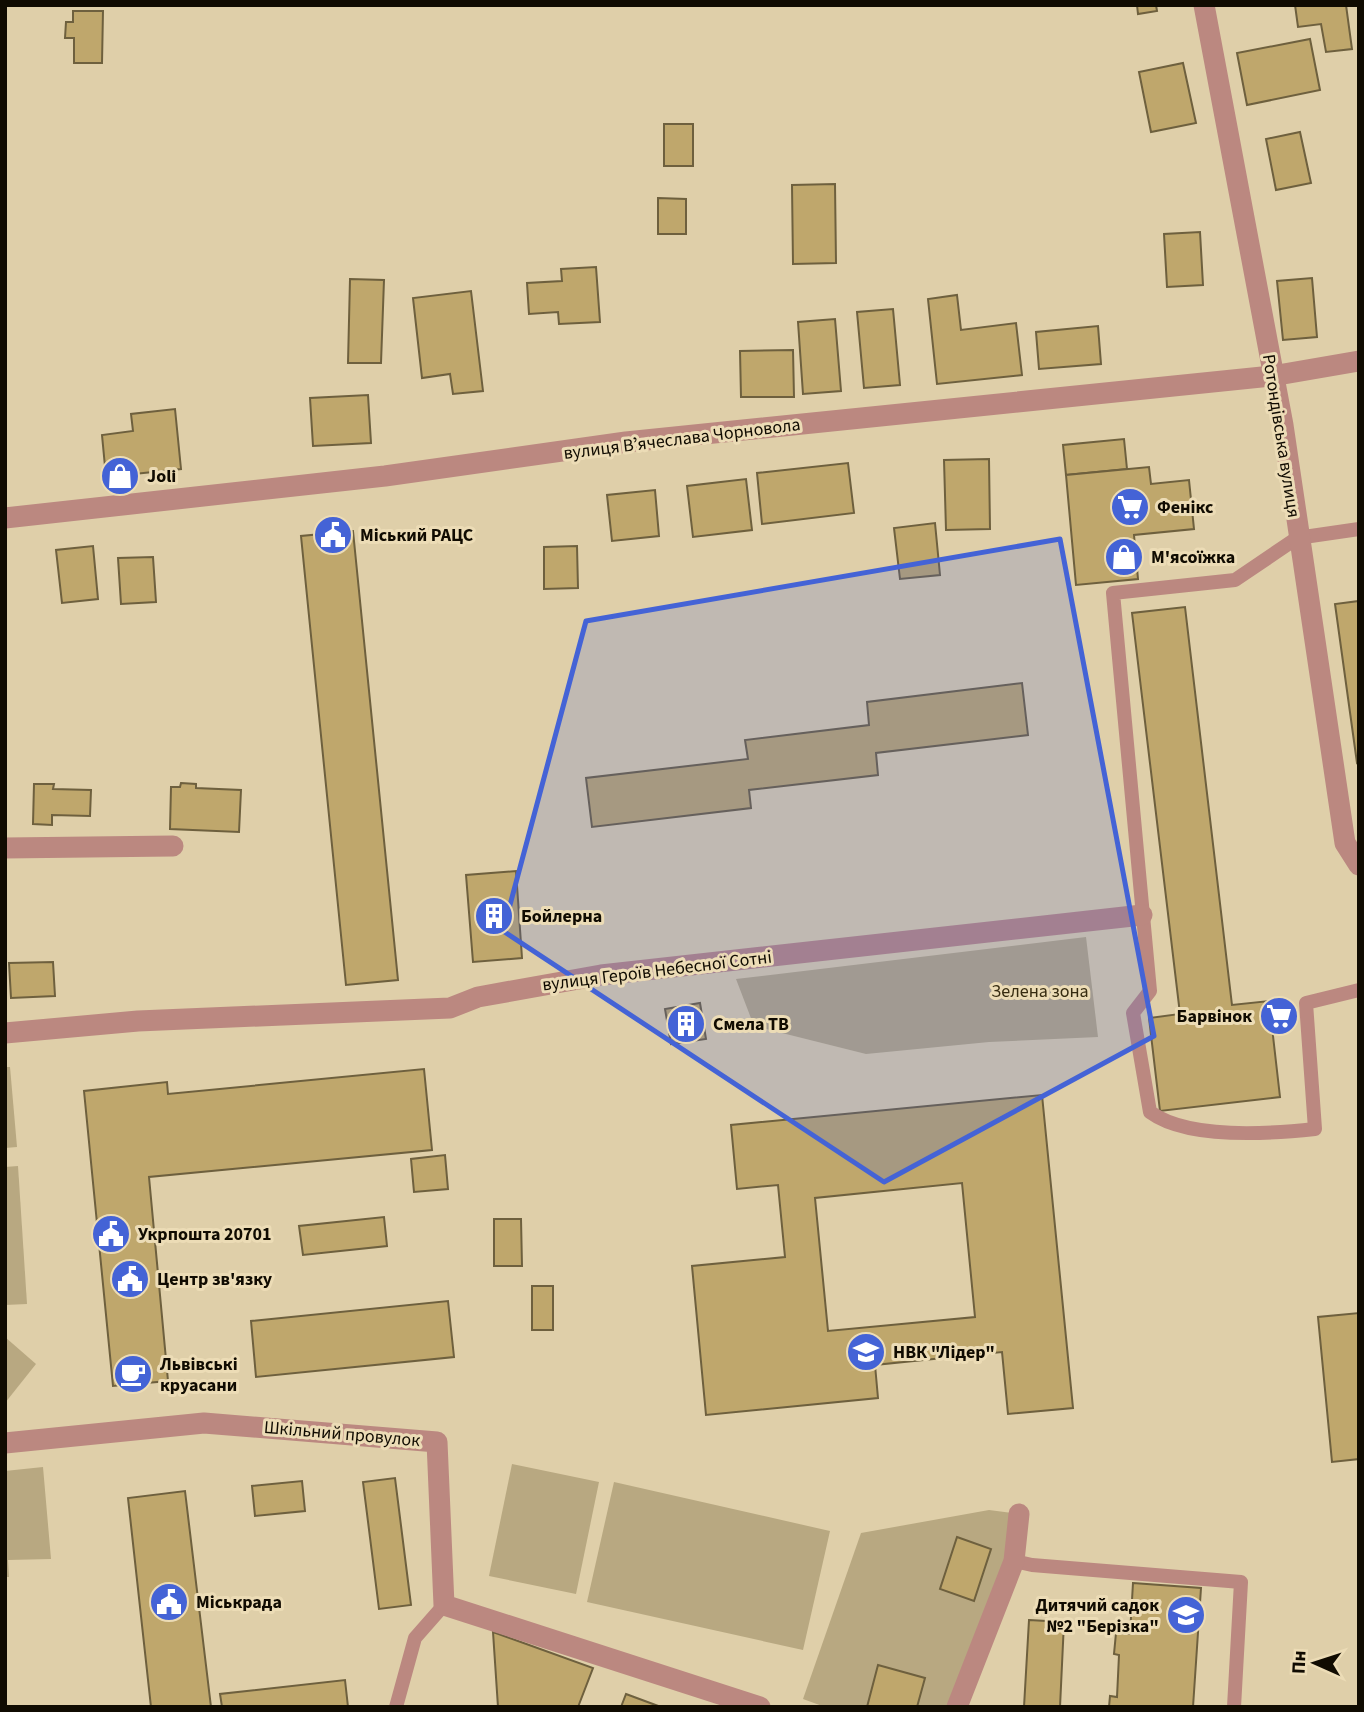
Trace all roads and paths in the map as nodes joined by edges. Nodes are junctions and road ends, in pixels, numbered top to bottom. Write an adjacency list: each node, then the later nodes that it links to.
1 (1204, 5): 3 (street, Ротондівська вулиця)
2 (1359, 361): 3 (street, вулиця Вʼячеслава Чорновола)
3 (1272, 376): 4 (street, вулиця Вʼячеслава Чорновола); 6 (street, Ротондівська вулиця)
4 (5, 518)
5 (1359, 529): 6 (lane)
6 (1297, 538): 9 (street, Ротондівська вулиця); 10 (lane)
7 (173, 846): 8 (street)
8 (5, 848)
9 (1359, 865)
10 (1142, 915): 11 (lane); 12 (street, вулиця Героїв Небесної Сотні)
11 (1359, 990)
12 (5, 1034)
13 (5, 1443): 16 (street, Шкільний провулок)
14 (1019, 1514): 15 (street)
15 (1014, 1561): 19 (street); 20 (lane)
16 (444, 1605): 17 (lane); 18 (street)
17 (396, 1707)
18 (760, 1707)
19 (957, 1707)
20 (1234, 1707)

